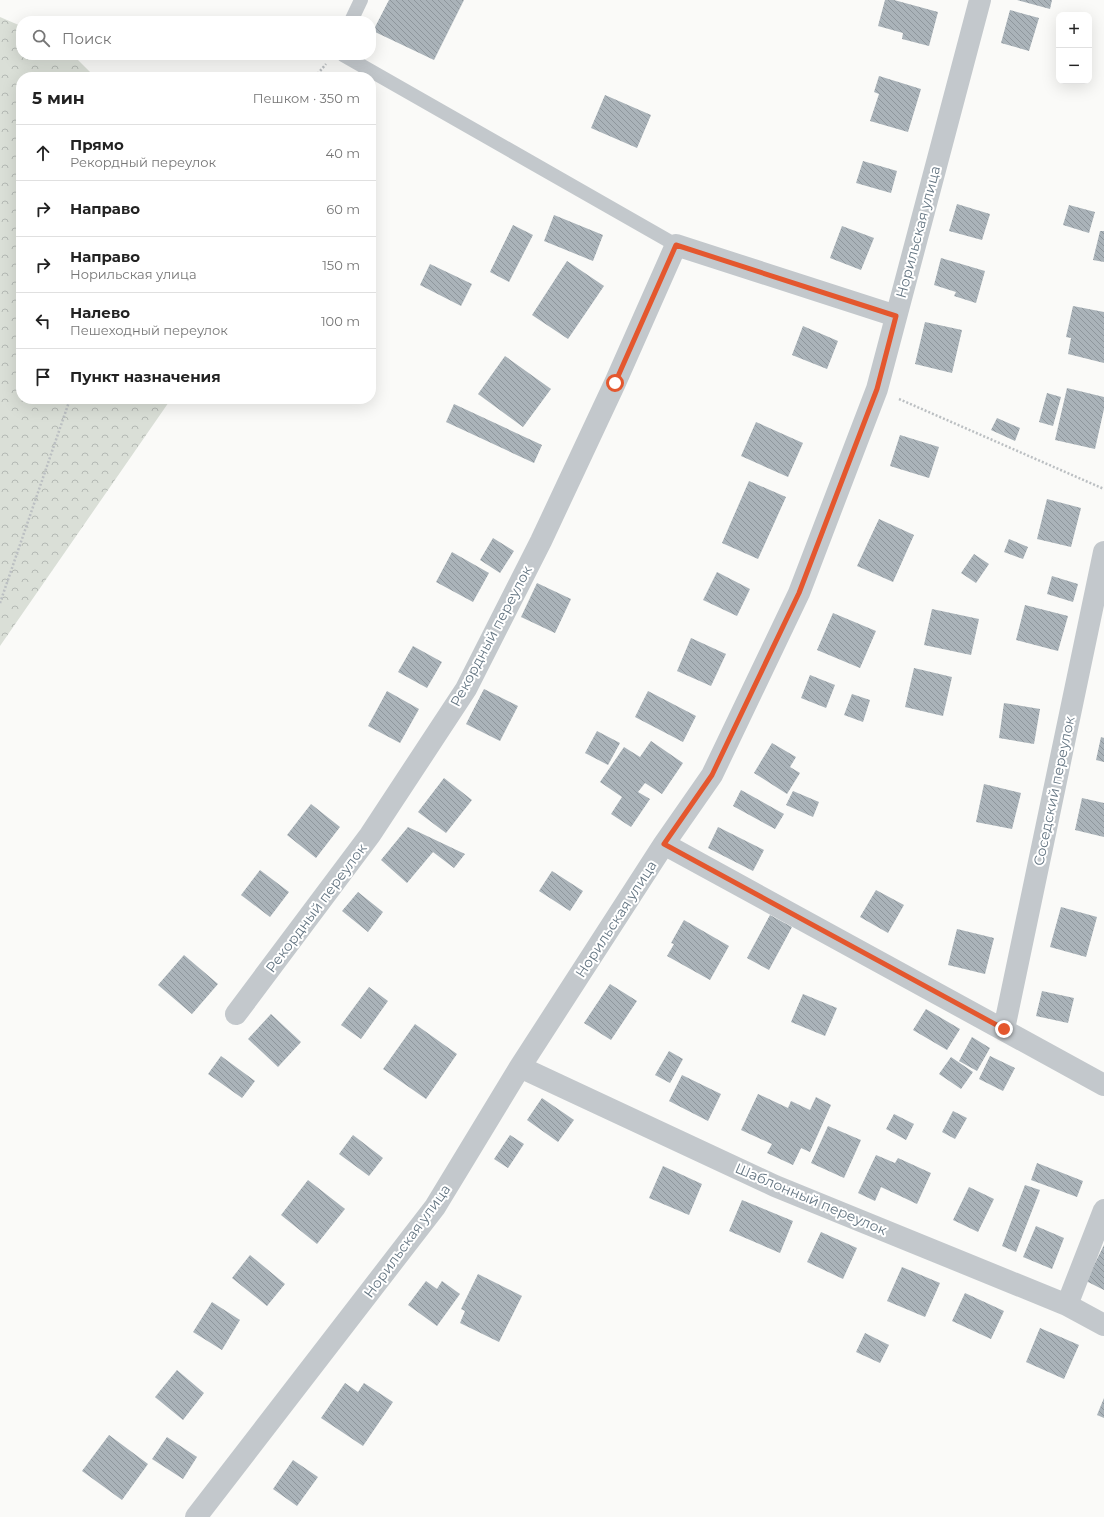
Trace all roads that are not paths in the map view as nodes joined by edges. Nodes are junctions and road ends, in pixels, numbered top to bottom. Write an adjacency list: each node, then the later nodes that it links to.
1 (361, 0): 3 (lane)
2 (980, 0): 8 (street, Норильская улица)
3 (353, 16)
4 (353, 60): 5 (lane)
5 (374, 72)
6 (376, 73): 7 (lane)
7 (676, 245): 8 (street); 11 (street, Рекордный переулок)
8 (896, 316): 10 (street, Норильская улица)
9 (1104, 552): 12 (street, Соседский переулок)
10 (664, 844): 12 (street); 13 (street, Норильская улица)
11 (236, 1014)
12 (1004, 1029): 14 (street)
13 (520, 1067): 16 (street, Шаблонный переулок); 18 (street, Норильская улица)
14 (1104, 1085)
15 (1104, 1210): 16 (street)
16 (1067, 1305): 17 (street, Шаблонный переулок)
17 (1104, 1325)
18 (196, 1517)

